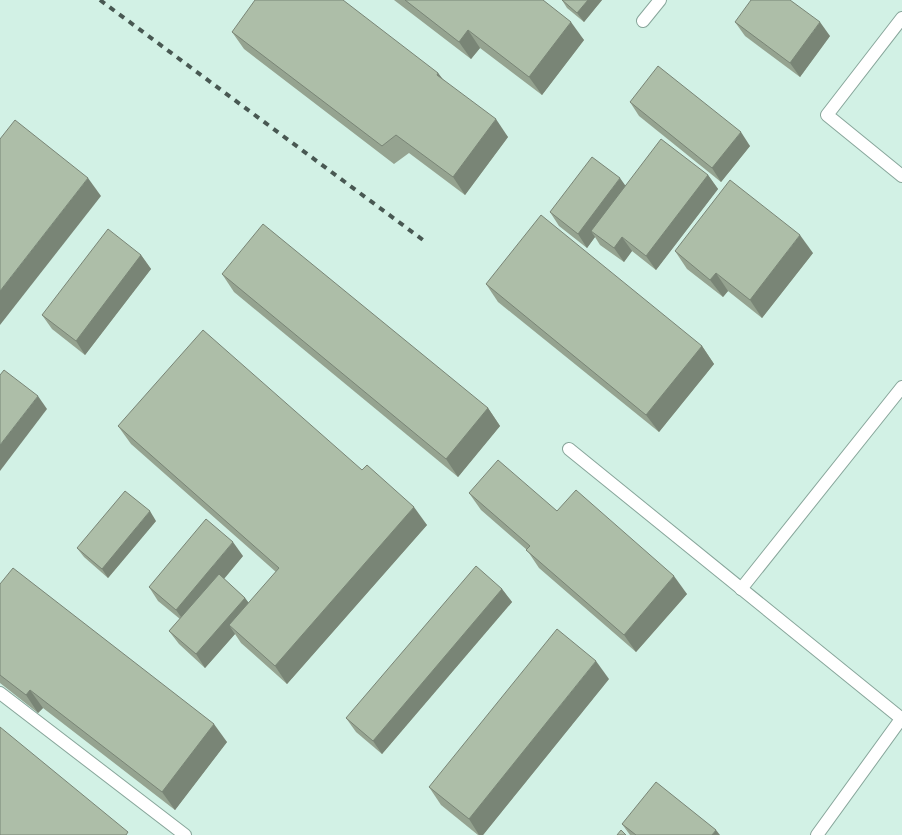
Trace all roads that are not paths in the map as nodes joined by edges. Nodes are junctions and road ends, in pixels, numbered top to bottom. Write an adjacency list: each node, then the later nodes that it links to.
1 (660, 0): 3 (lane)
2 (902, 18): 4 (lane)
3 (643, 21)
4 (902, 176)
5 (902, 387): 7 (lane)
6 (569, 449): 7 (lane)
7 (741, 589): 9 (lane)
8 (0, 692): 10 (lane)
9 (902, 719): 11 (lane)
10 (185, 835)
11 (817, 835)

